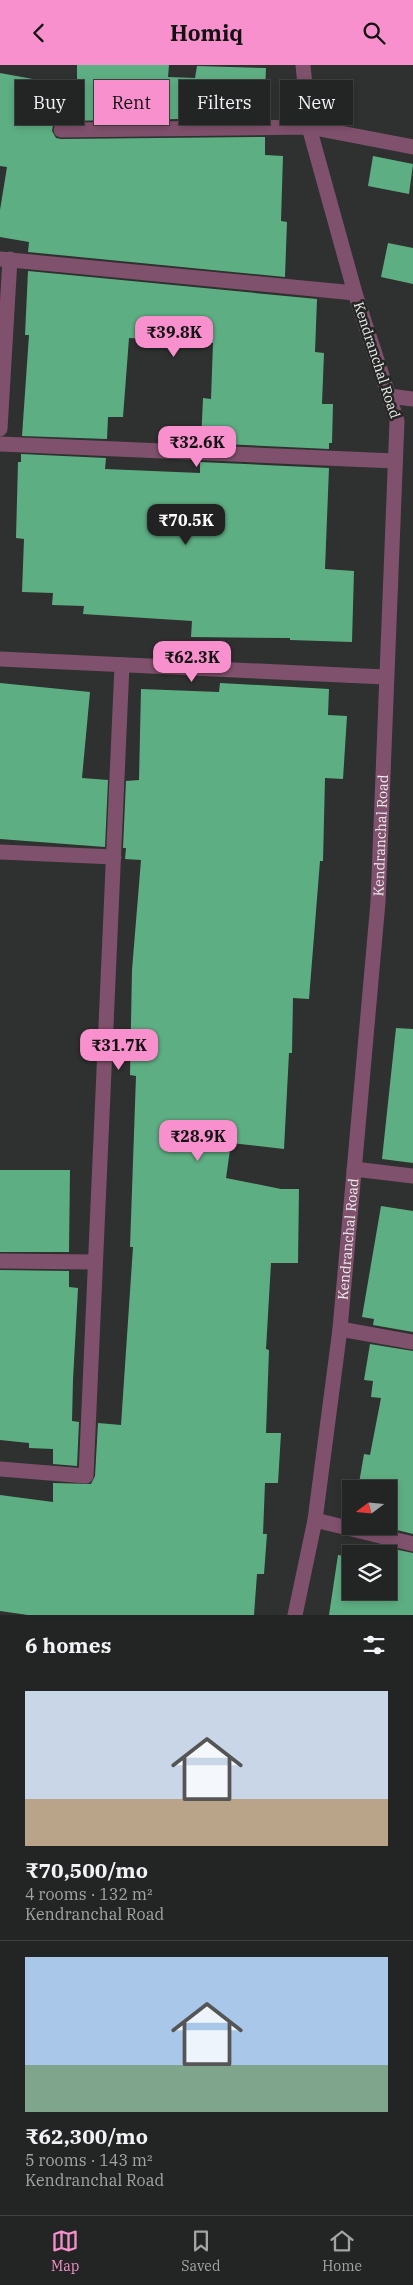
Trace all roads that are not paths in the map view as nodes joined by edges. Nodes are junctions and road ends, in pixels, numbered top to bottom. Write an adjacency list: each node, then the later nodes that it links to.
1 (303, 65): 2 (street, Kendranchal Road)
2 (309, 127): 3 (street); 4 (street); 6 (street, Kendranchal Road)
3 (61, 130)
4 (413, 147)
5 (5, 259): 6 (street); 9 (street)
6 (355, 293): 7 (street, Kendranchal Road)
7 (389, 396): 8 (street); 11 (street, Kendranchal Road)
8 (413, 399)
9 (0, 429)
10 (0, 444): 11 (street)
11 (395, 461): 14 (street, Kendranchal Road)
12 (0, 659): 13 (street)
13 (122, 665): 14 (street); 16 (street)
14 (386, 677): 17 (street, Kendranchal Road)
15 (0, 852): 16 (street)
16 (114, 857): 20 (street)
17 (354, 1169): 18 (street); 21 (street, Kendranchal Road)
18 (413, 1176)
19 (0, 1261): 20 (street)
20 (94, 1262): 23 (street)
21 (340, 1329): 22 (street); 24 (street, Kendranchal Road)
22 (413, 1342)
23 (0, 1469)
24 (315, 1520): 25 (street); 26 (street, Kendranchal Road)
25 (413, 1544)
26 (295, 1615)

